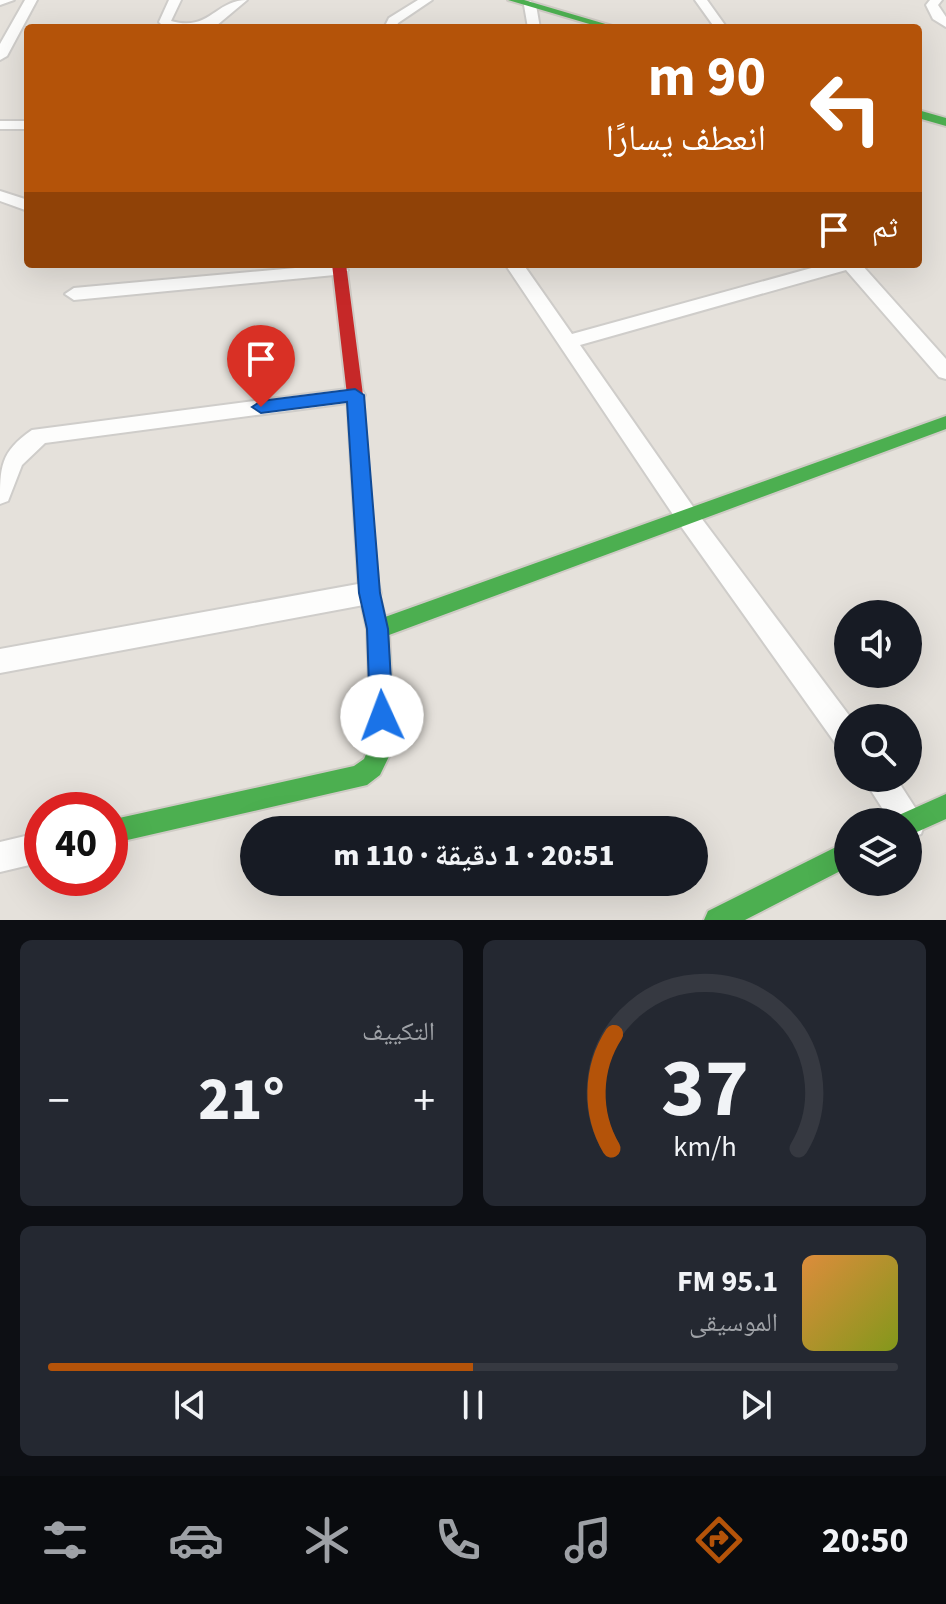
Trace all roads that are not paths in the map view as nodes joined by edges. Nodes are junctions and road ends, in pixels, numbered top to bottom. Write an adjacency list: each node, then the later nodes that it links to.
1 (8, 0): 8 (street)
2 (31, 0): 17 (street)
3 (175, 0): 11 (street)
4 (241, 0): 12 (street)
5 (426, 0): 13 (street)
6 (701, 0): 16 (street)
7 (936, 0): 10 (street)
8 (0, 1)
9 (522, 2): 14 (street); 15 (street)
10 (946, 23)
11 (168, 24)
12 (208, 24)
13 (392, 24)
14 (532, 24)
15 (600, 24)
16 (718, 24)
17 (0, 56)
18 (922, 115): 19 (street)
19 (946, 122)
20 (0, 125): 21 (street)
21 (24, 125)
22 (0, 196): 23 (street)
23 (24, 205)
24 (329, 268): 29 (street)
25 (339, 268): 32 (street)
26 (517, 268): 30 (street)
27 (835, 268): 30 (street)
28 (853, 268): 31 (street)
29 (74, 294)
30 (567, 342): 35 (street)
31 (946, 372)
32 (355, 395): 34 (street); 36 (street)
33 (946, 422): 35 (street)
34 (0, 495)
35 (688, 518): 37 (street); 39 (street)
36 (369, 593): 37 (street); 38 (street)
37 (378, 629): 42 (street)
38 (0, 661)
39 (834, 718)
40 (946, 806): 41 (street)
41 (922, 817)
42 (128, 828)
43 (24, 851): 44 (street)
44 (0, 857)
45 (834, 861): 46 (street)
46 (717, 920)

